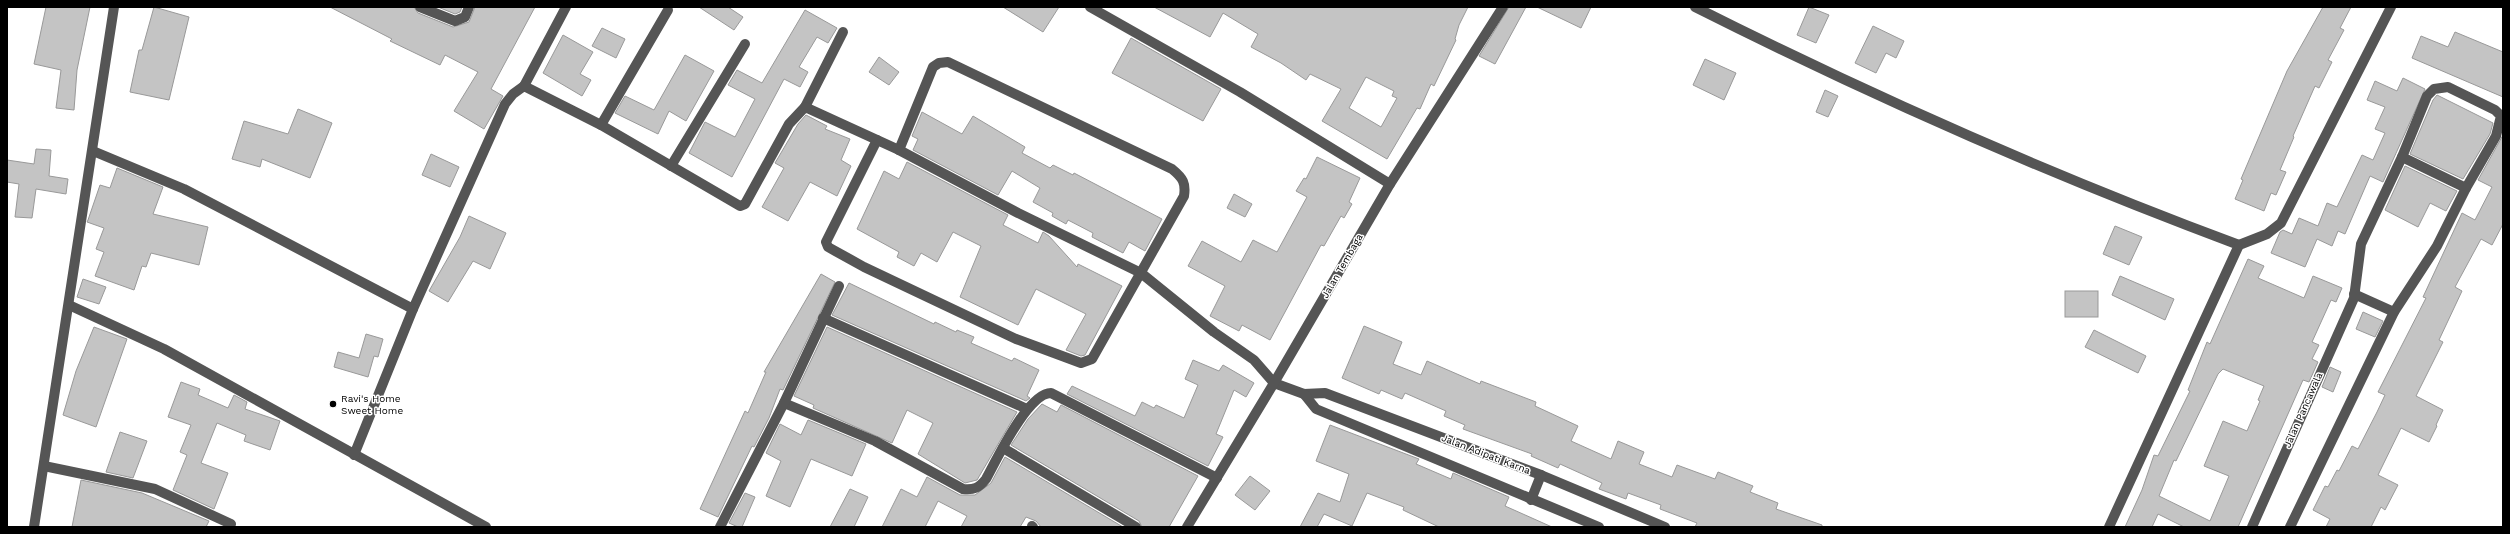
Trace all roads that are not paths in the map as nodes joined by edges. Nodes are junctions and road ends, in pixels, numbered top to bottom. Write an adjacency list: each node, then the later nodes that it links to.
1 (114, 7): 17 (street)
2 (420, 7): 3 (street)
3 (469, 7)
4 (566, 7): 12 (street)
5 (1090, 7): 20 (street)
6 (1694, 7): 22 (street)
7 (2391, 7): 22 (street)
8 (1498, 9): 20 (street, Jalan Tembaga)
9 (668, 10): 14 (street)
10 (843, 32): 13 (street)
11 (745, 44): 19 (street)
12 (524, 86): 14 (street); 27 (street)
13 (805, 107): 15 (street); 19 (street)
14 (600, 125): 19 (street)
15 (877, 140): 16 (street); 23 (street)
16 (899, 150): 23 (street); 23 (street)
17 (93, 151): 26 (street); 27 (street)
18 (2402, 157): 21 (street); 21 (street, Jalan Pancawala); 25 (street, Jalan Pancawala)
19 (671, 166)
20 (1390, 184): 30 (street, Jalan Tembaga)
21 (2466, 188): 28 (street)
22 (2239, 245): 48 (street)
23 (1141, 273): 30 (street)
24 (839, 286): 29 (street)
25 (2354, 294): 28 (street); 49 (street, Jalan Pancawala)
26 (69, 305): 35 (street); 36 (street)
27 (413, 309): 35 (street)
28 (2394, 312): 50 (street)
29 (823, 318): 32 (street); 33 (street)
30 (1274, 383): 31 (street, Jalan Adipati Karna); 38 (street, Jalan Tembaga)
31 (1302, 393): 37 (street, Jalan Adipati Karna); 39 (street, Jalan Adipati Karna)
32 (784, 403): 34 (street); 43 (street)
33 (1027, 409): 34 (street); 38 (street)
34 (1003, 448): 44 (street)
35 (354, 455): 42 (street)
36 (44, 466): 40 (street); 41 (street)
37 (1541, 476): 39 (street); 47 (street, Jalan Adipati Karna)
38 (1217, 478): 45 (street, Jalan Tembaga)
39 (1531, 500): 46 (street, Jalan Adipati Karna)
40 (231, 524)
41 (34, 527)
42 (486, 527)
43 (720, 527)
44 (1136, 527)
45 (1186, 527)
46 (1599, 527)
47 (1665, 527)
48 (2109, 527)
49 (2254, 527)
50 (2290, 527)

